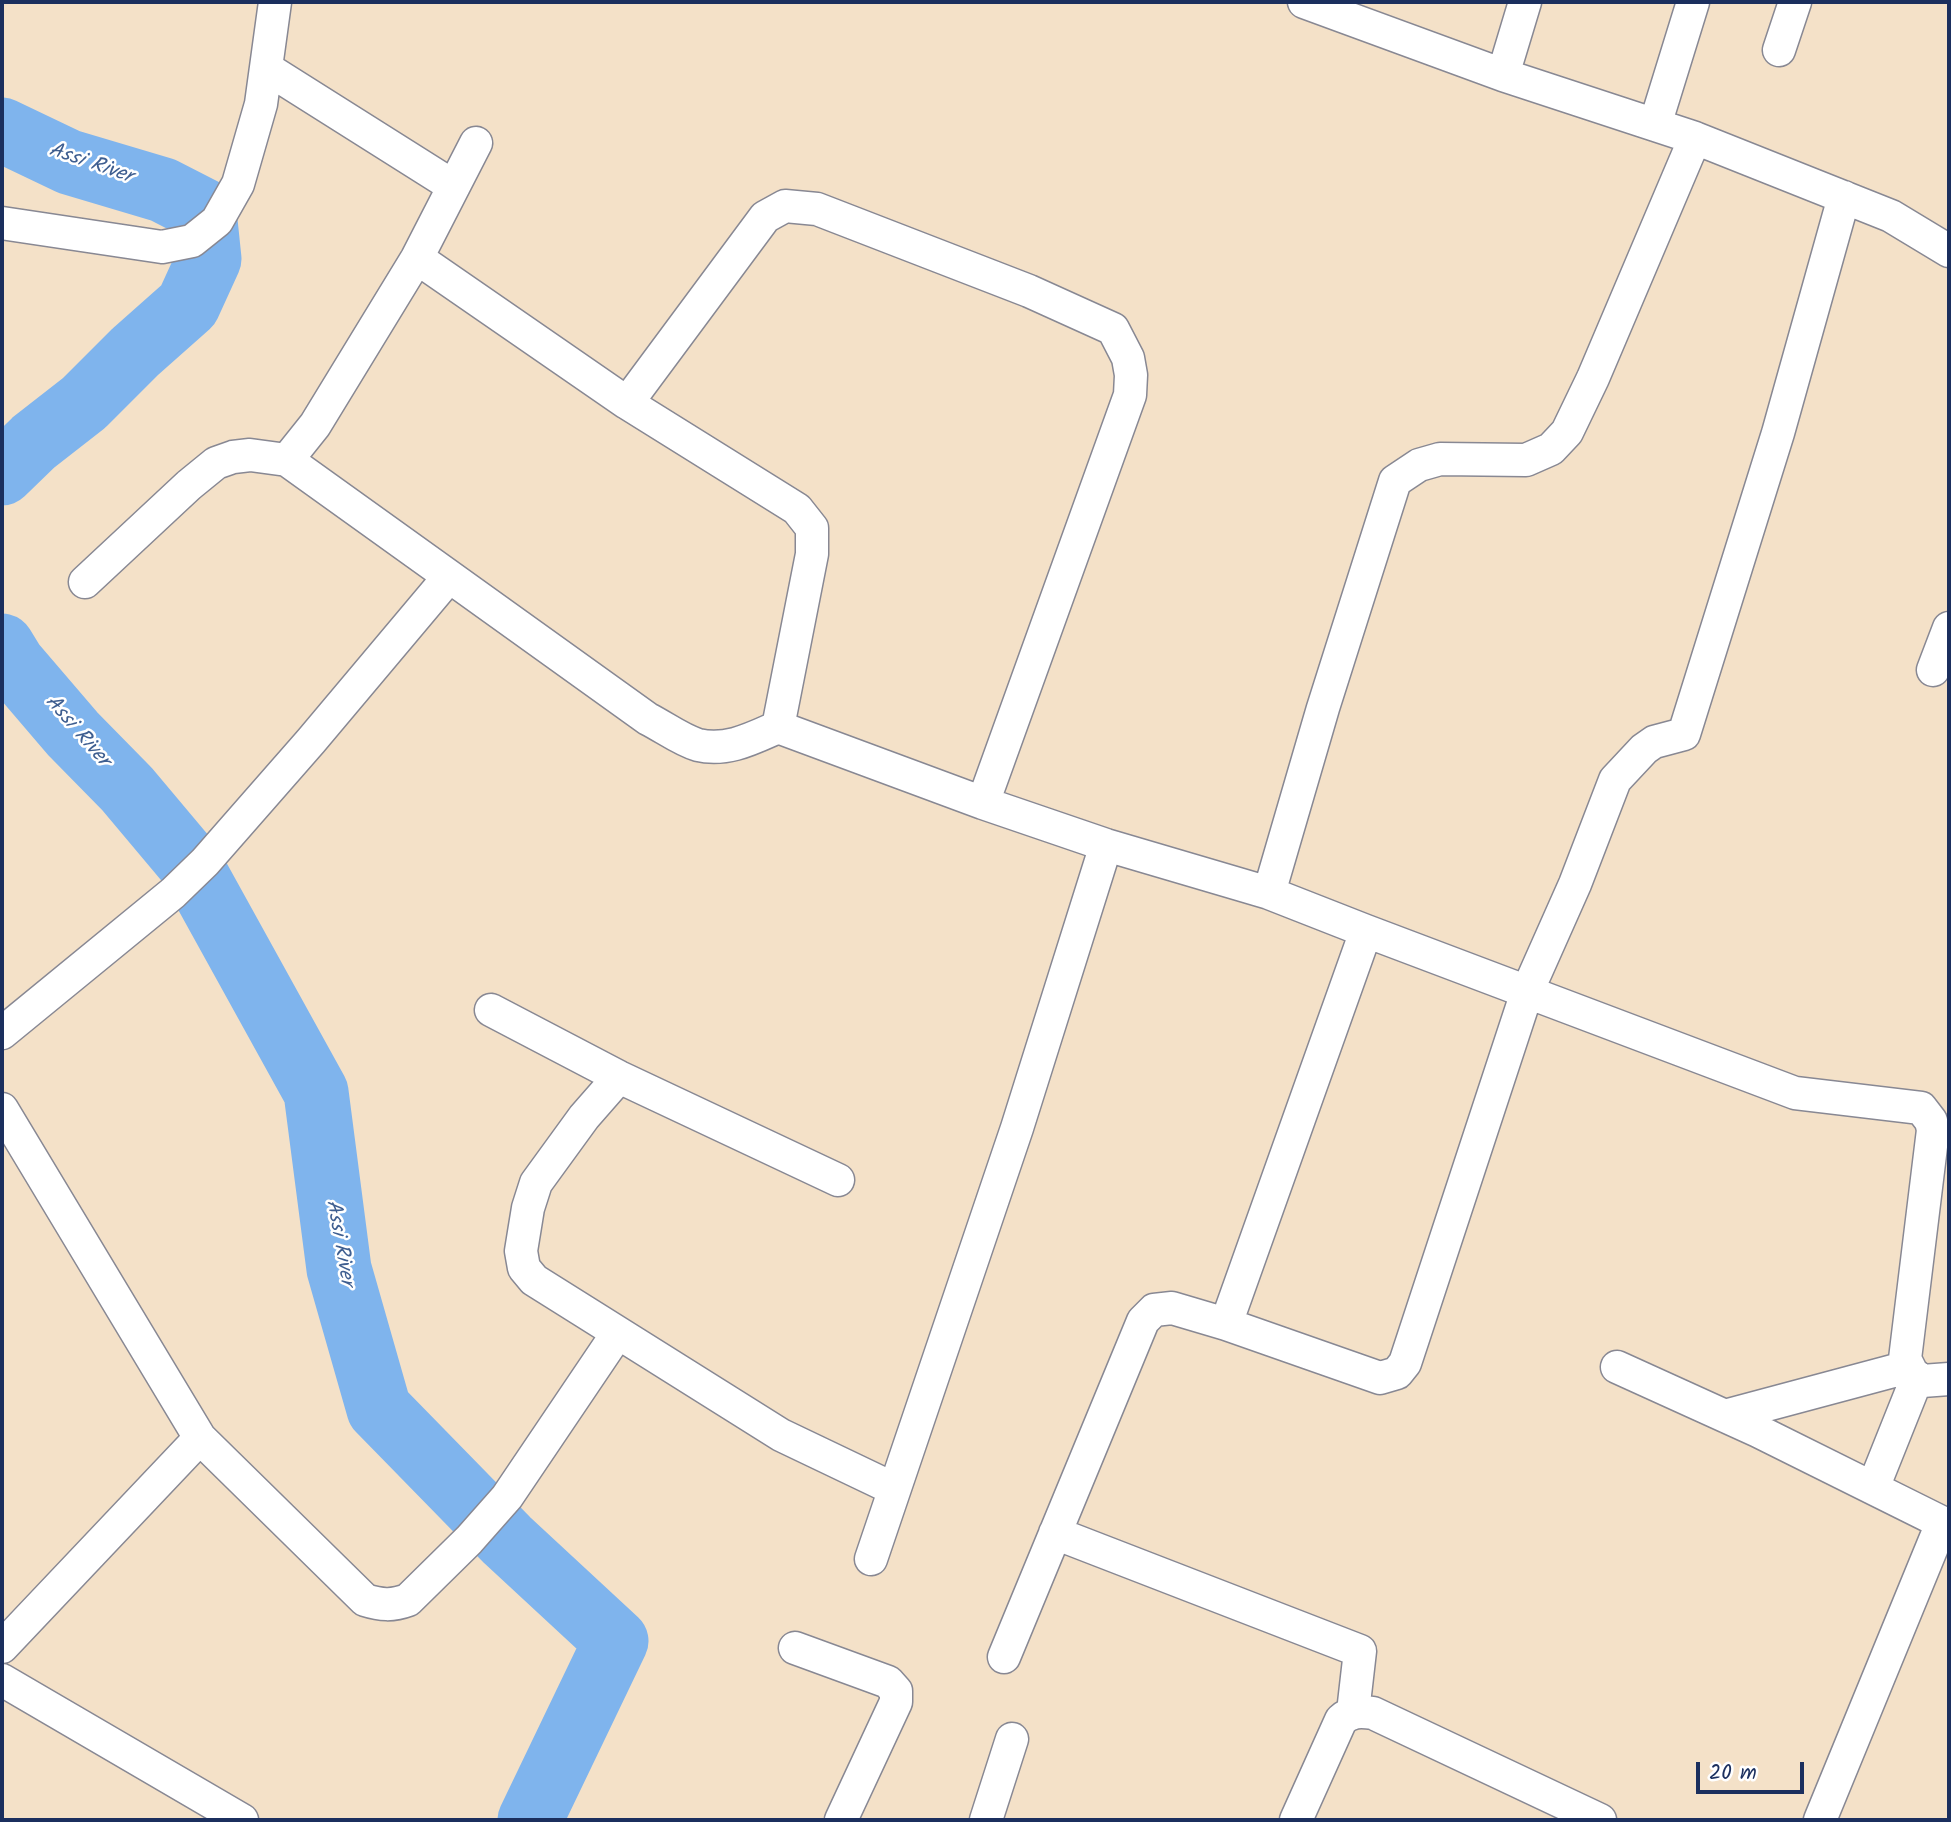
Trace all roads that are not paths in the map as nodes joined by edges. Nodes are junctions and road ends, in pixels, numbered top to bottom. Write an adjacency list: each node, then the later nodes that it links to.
1 (275, 2): 7 (street)
2 (1304, 2): 8 (street)
3 (1525, 2): 8 (street)
4 (1693, 2): 9 (street)
5 (1795, 2): 6 (street)
6 (1779, 50)
7 (266, 68): 12 (street); 14 (street)
8 (1503, 75): 9 (street)
9 (1655, 125): 10 (street)
10 (1695, 138): 13 (street); 26 (street)
11 (476, 143): 12 (street)
12 (453, 187): 16 (street)
13 (1844, 197): 15 (street); 28 (street)
14 (2, 223)
15 (1949, 251)
16 (417, 258): 17 (street); 18 (street)
17 (627, 403): 23 (street); 24 (street)
18 (287, 460): 19 (street); 20 (street)
19 (448, 578): 23 (street); 30 (street)
20 (85, 583)
21 (1949, 628): 22 (street)
22 (1933, 670)
23 (778, 727): 24 (street)
24 (983, 803): 25 (street)
25 (1106, 845): 26 (street); 42 (street)
26 (1269, 893): 27 (street)
27 (1366, 932): 28 (street); 34 (street)
28 (1527, 992): 34 (street); 37 (street)
29 (491, 1010): 31 (street)
30 (2, 1033)
31 (619, 1077): 33 (street); 35 (street)
32 (2, 1109): 40 (street)
33 (838, 1180)
34 (1226, 1324): 44 (street)
35 (618, 1334): 40 (street); 42 (street)
36 (1617, 1367): 39 (street)
37 (1912, 1373): 38 (street); 39 (street); 41 (street)
38 (1949, 1379)
39 (1724, 1416): 41 (street)
40 (200, 1438): 46 (street)
41 (1872, 1488): 43 (street)
42 (894, 1489): 45 (street)
43 (1946, 1525): 53 (street)
44 (1055, 1533): 48 (street); 50 (street)
45 (872, 1559)
46 (2, 1647)
47 (794, 1648): 55 (street)
48 (1004, 1657)
49 (2, 1680): 54 (street)
50 (1353, 1712): 52 (street); 57 (street)
51 (1012, 1739): 56 (street)
52 (1555, 1811): 58 (street)
53 (1829, 1817)
54 (242, 1820)
55 (841, 1820)
56 (986, 1820)
57 (1296, 1820)
58 (1600, 1820)

